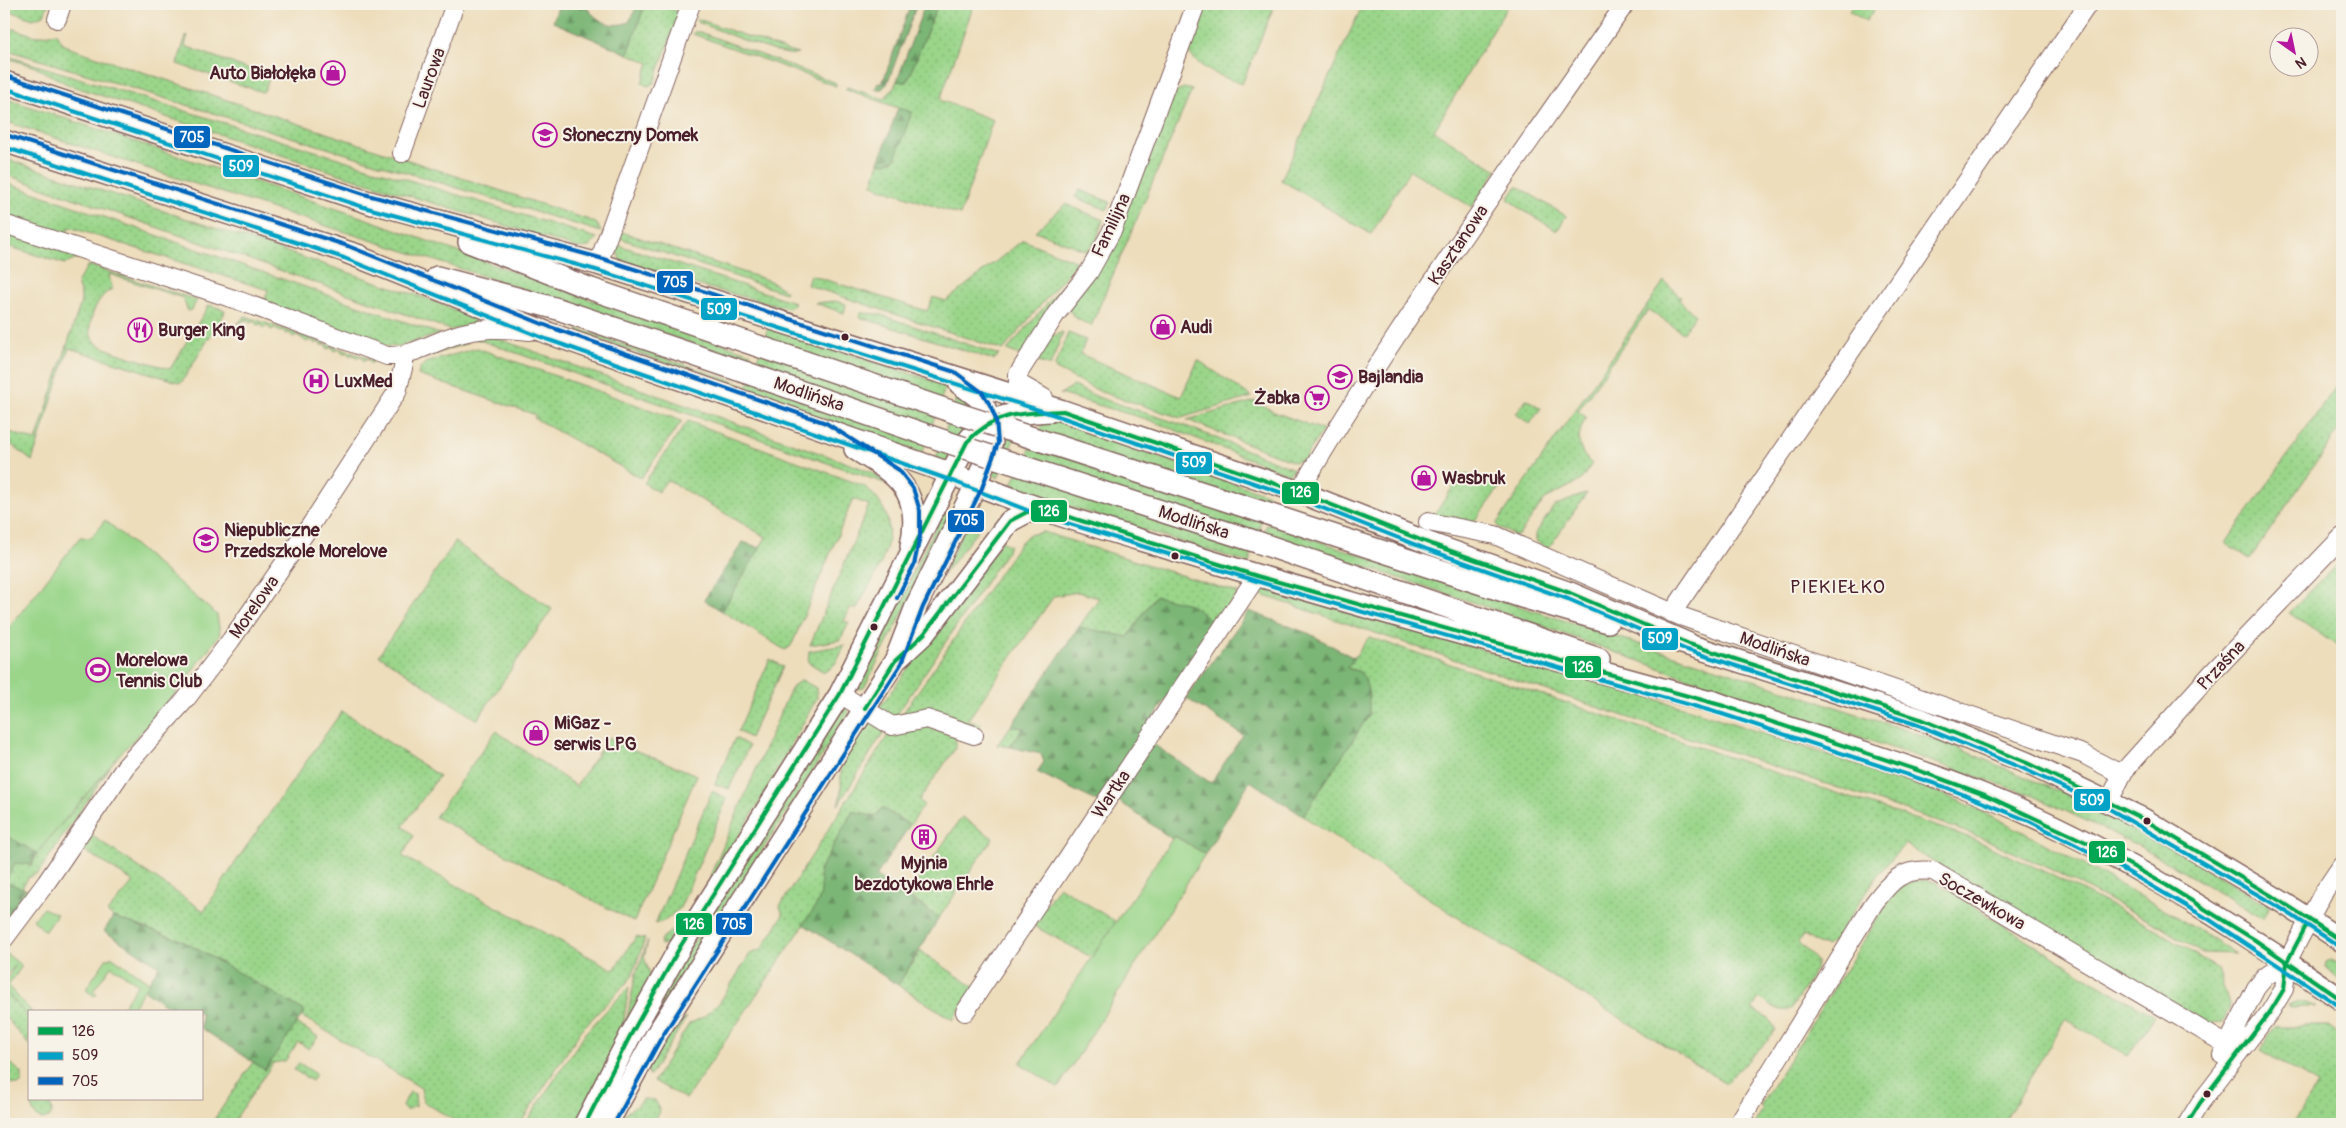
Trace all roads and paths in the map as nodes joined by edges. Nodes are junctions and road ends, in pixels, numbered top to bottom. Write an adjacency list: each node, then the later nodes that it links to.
1 (455, 4): 8 (street, Laurowa)
2 (691, 4): 12 (street)
3 (1196, 4): 16 (street, Familijna)
4 (1625, 4): 21 (street, Kasztanowa)
5 (2088, 4): 27 (street)
6 (4, 82): 9 (main road, Modlińska)
7 (4, 141): 11 (main road, Modlińska)
8 (402, 153)
9 (362, 200): 12 (main road); 28 (main road, Modlińska, bridge)
10 (4, 224): 14 (street)
11 (346, 252): 13 (main road, Modlińska); 31 (main road, Modlińska, bridge)
12 (598, 264): 15 (main road)
13 (548, 333): 14 (street); 18 (main road, Modlińska)
14 (404, 355): 38 (street, Morelowa)
15 (953, 378): 16 (main road); 17 (main road)
16 (1063, 411): 17 (main road); 21 (main road)
17 (990, 420): 19 (main road); 20 (main road)
18 (823, 429): 19 (main road, Modlińska); 25 (main road)
19 (952, 474): 20 (main road, Modlińska); 25 (main road)
20 (976, 485): 22 (main road, Modlińska); 29 (main road)
21 (1298, 492): 28 (main road)
22 (1050, 511): 26 (main road, Modlińska); 29 (main road)
23 (1428, 522): 27 (street, Modlińska)
24 (2342, 536): 34 (street, Przaśna)
25 (908, 563): 30 (main road)
26 (1257, 576): 31 (main road, Modlińska); 42 (street, Wartka)
27 (1672, 613): 34 (street, Modlińska)
28 (1689, 644): 35 (main road, Modlińska)
29 (895, 661): 32 (main road)
30 (840, 694): 32 (street); 44 (main road)
31 (1724, 706): 40 (main road, Modlińska)
32 (864, 709): 33 (street); 45 (main road)
33 (974, 735)
34 (2124, 771): 35 (street, Przaśna)
35 (2109, 801): 37 (main road, Modlińska)
36 (2342, 865): 37 (street)
37 (2310, 920): 39 (main road, Modlińska); 40 (street)
38 (4, 939)
39 (2342, 941)
40 (2287, 962): 41 (main road, Modlińska); 43 (street); 43 (street)
41 (2342, 1000)
42 (965, 1012)
43 (2233, 1048): 46 (street, Soczewkowa); 47 (street)
44 (585, 1124)
45 (607, 1124)
46 (1738, 1124)
47 (2186, 1124)

